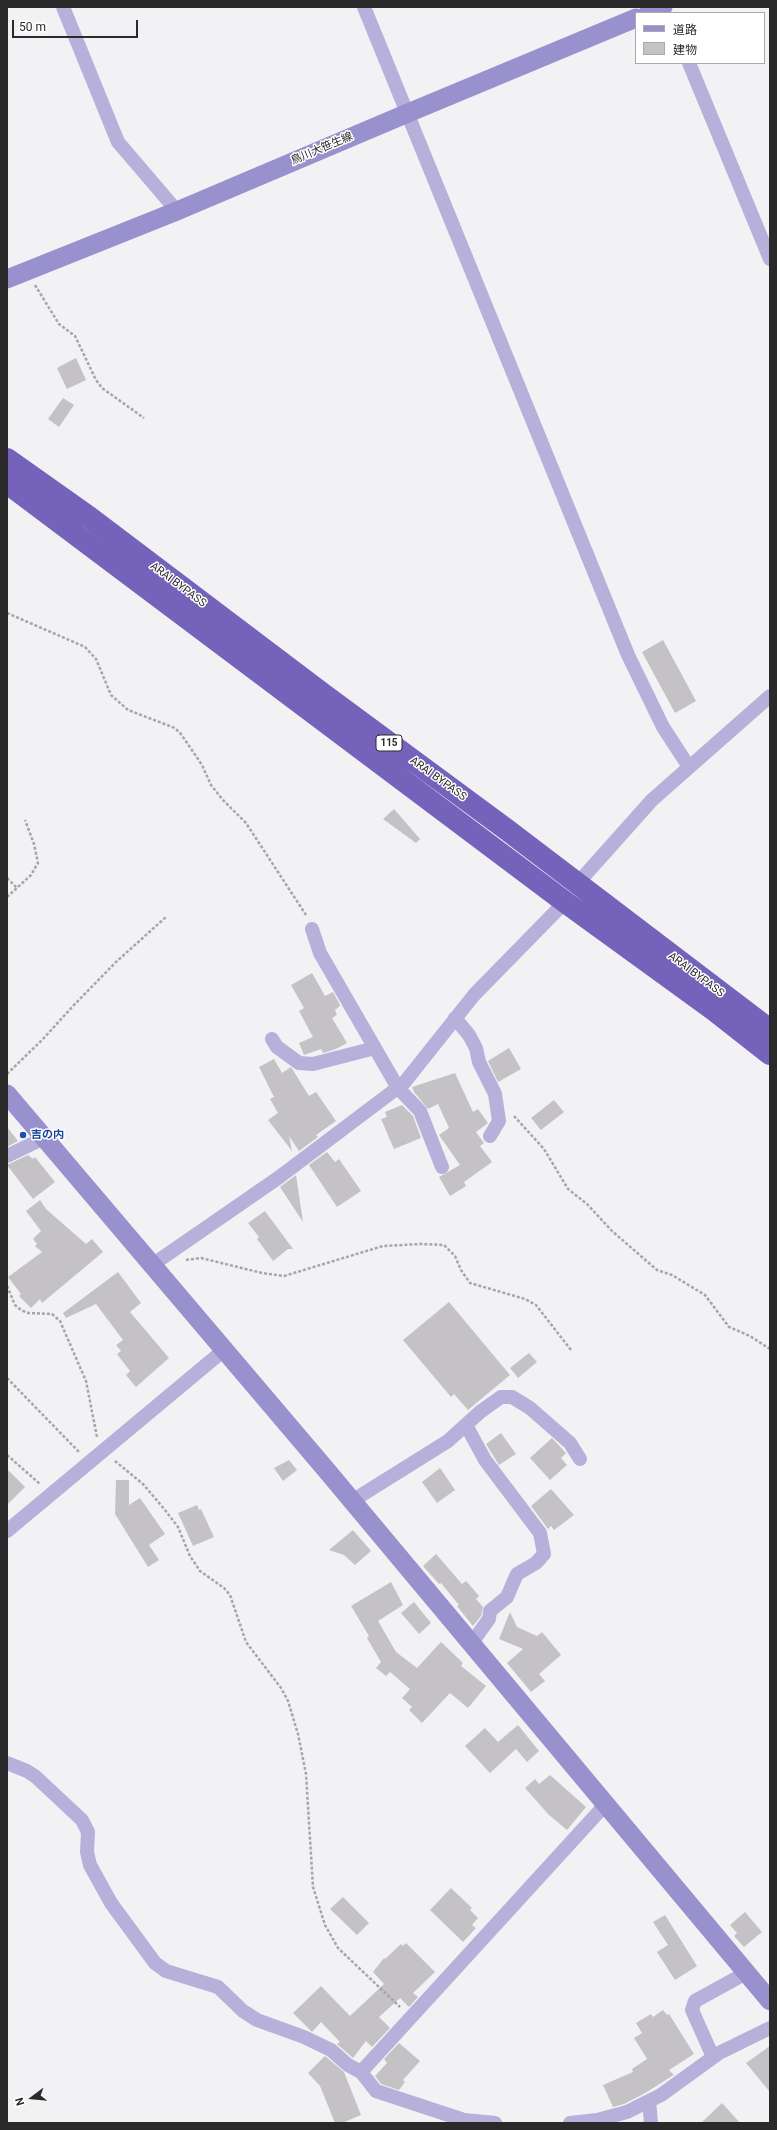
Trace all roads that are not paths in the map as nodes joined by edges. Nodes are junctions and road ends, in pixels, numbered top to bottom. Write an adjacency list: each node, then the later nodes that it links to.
1 (63, 7): 8 (street)
2 (364, 7): 7 (street)
3 (663, 7): 4 (street)
4 (650, 12)
5 (635, 18): 7 (street, 鳥川大笹生線)
6 (690, 64): 9 (street)
7 (408, 113): 8 (street, 鳥川大笹生線); 14 (street)
8 (177, 212): 10 (street, 鳥川大笹生線)
9 (770, 259)
10 (7, 278)
11 (7, 459): 15 (highway, ARAI BYPASS / 115)
12 (7, 483): 16 (highway, ARAI BYPASS / 115)
13 (770, 696): 14 (street)
14 (690, 767): 15 (street)
15 (577, 884): 19 (highway, ARAI BYPASS / 115)
16 (565, 902): 18 (street); 22 (highway, ARAI BYPASS / 115)
17 (312, 929): 21 (street)
18 (455, 1018): 23 (street); 25 (street)
19 (770, 1030)
20 (272, 1039): 21 (street)
21 (375, 1048): 23 (street)
22 (770, 1054)
23 (398, 1088): 28 (street); 29 (street)
24 (7, 1094): 26 (street)
25 (490, 1136)
26 (44, 1138): 27 (street); 29 (street)
27 (7, 1156)
28 (442, 1167)
29 (158, 1261): 30 (street)
30 (224, 1350): 33 (street); 34 (street)
31 (466, 1425): 32 (street); 33 (street); 35 (street)
32 (580, 1459)
33 (352, 1502): 35 (street)
34 (7, 1531)
35 (470, 1644): 37 (street)
36 (7, 1763): 42 (street)
37 (605, 1805): 38 (street); 42 (street)
38 (746, 1973): 39 (street); 41 (street)
39 (770, 2001)
40 (770, 2028): 41 (street)
41 (713, 2057): 43 (street)
42 (361, 2072): 44 (street)
43 (649, 2101): 45 (street); 46 (street)
44 (495, 2123)
45 (570, 2123)
46 (652, 2123)

